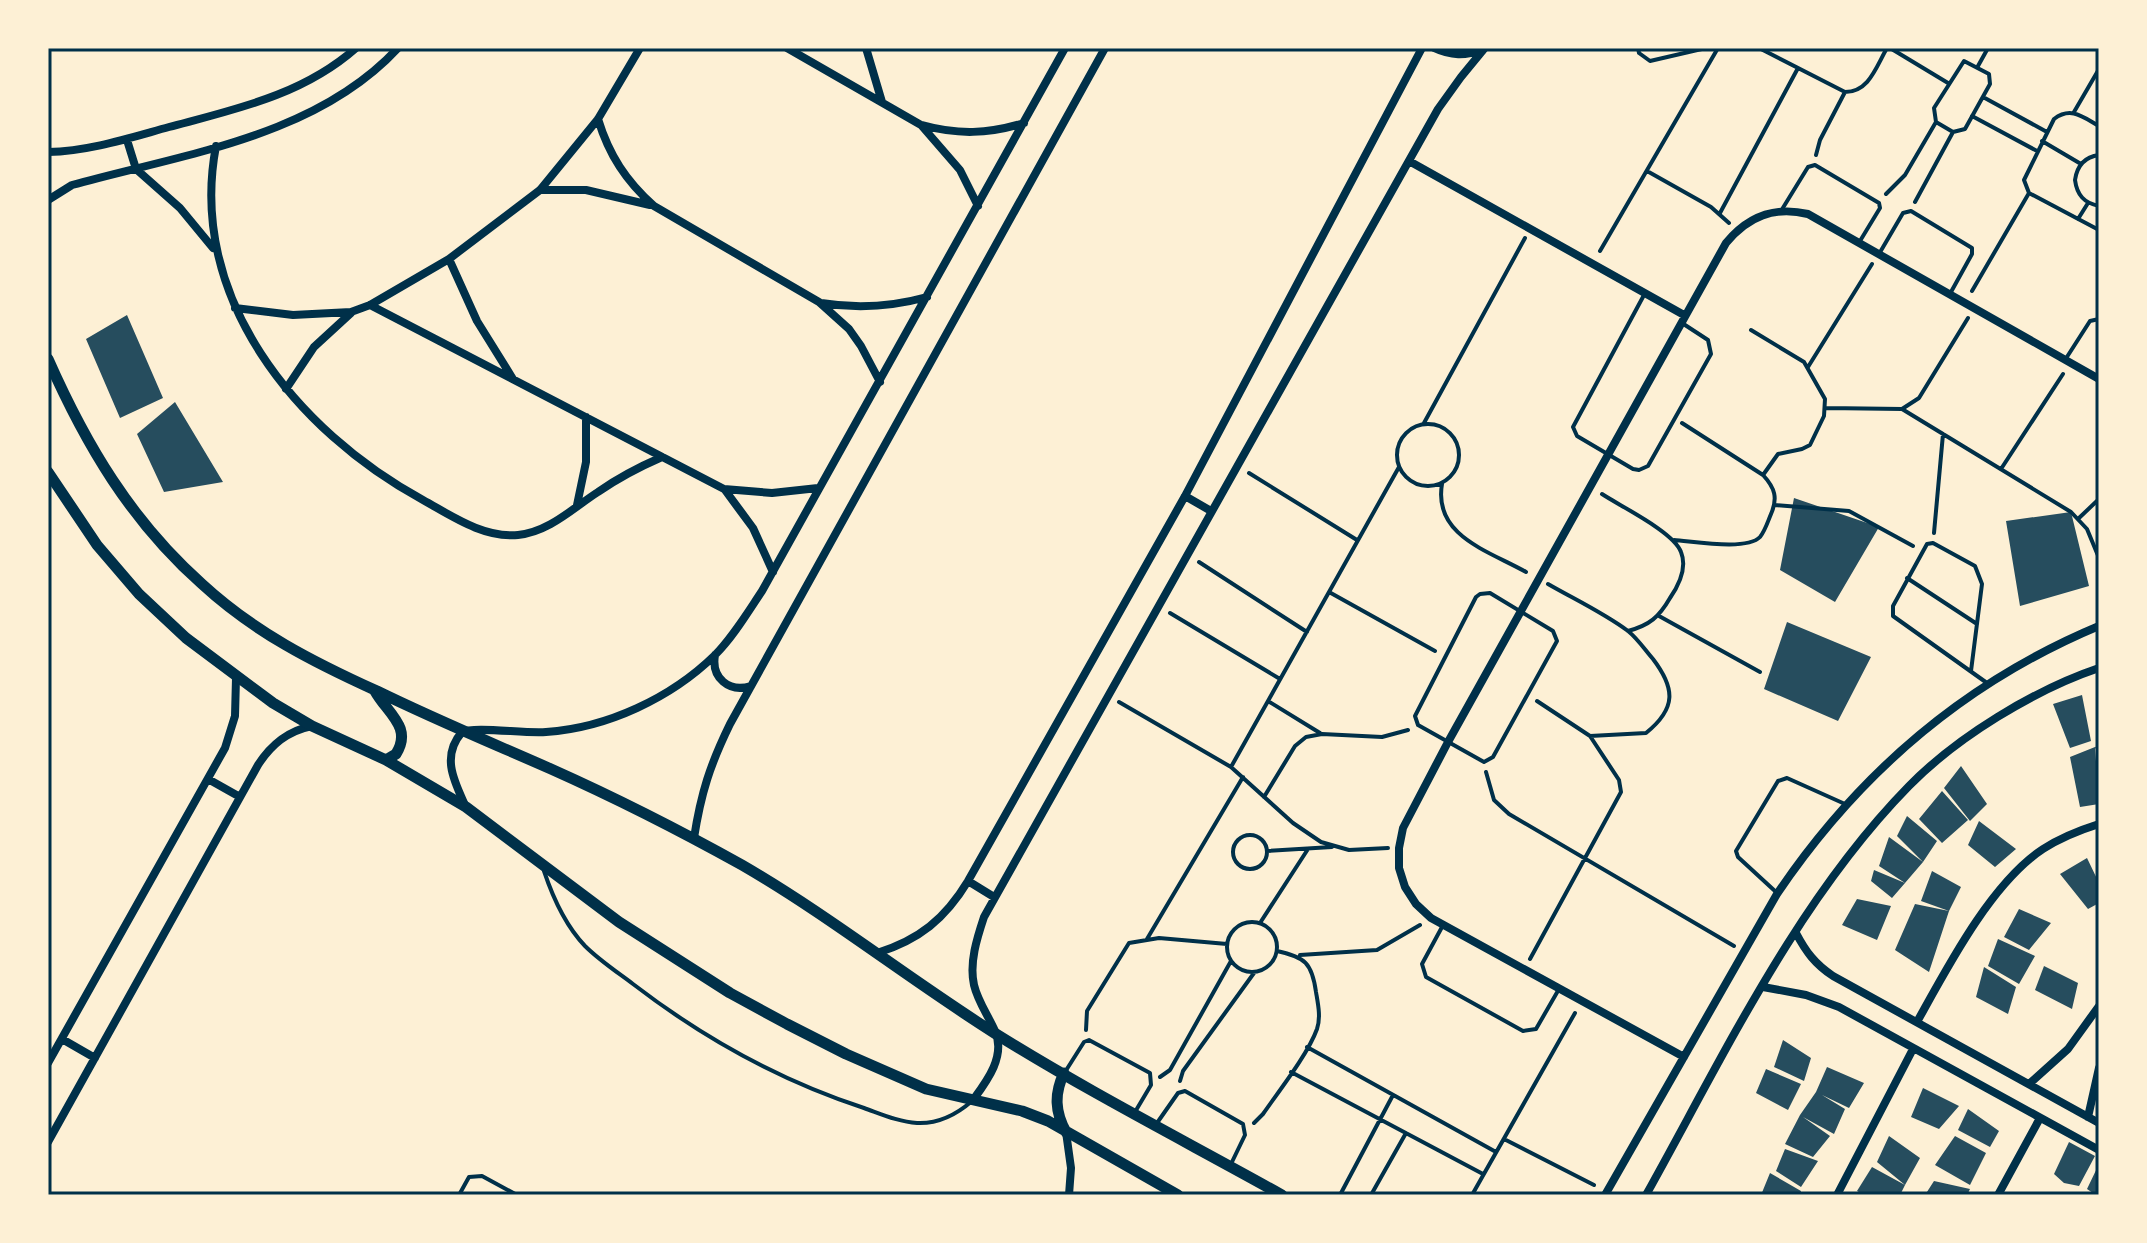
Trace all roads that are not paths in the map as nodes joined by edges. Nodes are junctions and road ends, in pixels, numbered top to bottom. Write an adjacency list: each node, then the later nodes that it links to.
1 (356, 48): 15 (street)
2 (398, 48): 16 (street)
3 (640, 48): 12 (street)
4 (787, 48): 11 (street)
5 (866, 48): 11 (street)
6 (1065, 48): 13 (street)
7 (1105, 48): 63 (street)
8 (1422, 48): 50 (street)
9 (1434, 48): 10 (street)
10 (1486, 49): 18 (street)
11 (882, 103): 14 (street)
12 (598, 119): 20 (street); 22 (street)
13 (1024, 123): 14 (street); 23 (street)
14 (921, 125): 23 (street)
15 (127, 140): 17 (street); 19 (street)
16 (216, 146): 19 (street); 26 (street)
17 (48, 152)
18 (1409, 161): 29 (street); 52 (street)
19 (136, 169): 21 (street); 26 (street)
20 (540, 190): 22 (street); 28 (street)
21 (48, 200)
22 (654, 206): 32 (street)
23 (978, 206): 31 (street)
24 (1781, 211): 25 (street); 25 (lane); 36 (street)
25 (1859, 243): 27 (street)
26 (216, 252): 34 (street)
27 (1879, 254): 30 (street); 30 (lane)
28 (449, 259): 33 (street); 40 (street)
29 (1645, 293): 36 (street); 45 (lane)
30 (1949, 295): 39 (street)
31 (927, 297): 32 (street); 42 (street)
32 (819, 302): 42 (street)
33 (370, 305): 35 (street); 40 (street)
34 (235, 308): 35 (street); 43 (street)
35 (351, 312): 43 (street)
36 (1682, 318): 45 (street); 45 (lane)
37 (2099, 319): 39 (lane)
38 (48, 359): 64 (street)
39 (2067, 361): 41 (street)
40 (513, 379): 44 (street)
41 (2099, 379)
42 (880, 382): 48 (street)
43 (286, 389): 51 (street)
44 (586, 417): 46 (street); 51 (street)
45 (1607, 454): 55 (street)
46 (662, 457): 49 (street); 51 (street)
47 (48, 472): 61 (street)
48 (818, 488): 49 (street); 53 (street)
49 (724, 489): 53 (street)
50 (1185, 496): 52 (street); 76 (street)
51 (577, 506)
52 (1211, 511): 78 (street)
53 (773, 572): 58 (street)
54 (1907, 578): 56 (lane); 56 (lane); 60 (lane)
55 (1520, 612): 67 (street); 67 (lane); 67 (lane)
56 (1977, 624): 60 (lane)
57 (2099, 626): 62 (street)
58 (716, 654): 63 (street); 66 (street)
59 (2099, 668): 80 (street)
60 (1971, 671): 62 (lane)
61 (236, 678): 65 (street); 69 (street)
62 (1987, 683): 71 (street)
63 (751, 686): 74 (street)
64 (375, 691): 66 (street); 68 (street)
65 (312, 726): 68 (street); 70 (street)
66 (462, 732): 72 (street); 74 (street)
67 (1448, 742): 79 (street)
68 (386, 760): 72 (street)
69 (208, 779): 70 (street); 87 (street)
70 (240, 797): 90 (street)
71 (1845, 804): 77 (street); 77 (lane)
72 (466, 807): 75 (street)
73 (2099, 824): 85 (street)
74 (694, 838): 81 (street)
75 (542, 865): 95 (street); 95 (lane)
76 (968, 881): 78 (street); 81 (street)
77 (1777, 894): 89 (street)
78 (994, 897): 86 (street)
79 (1443, 925): 83 (street); 83 (lane)
80 (1796, 933): 82 (street); 85 (street)
81 (877, 953): 86 (street)
82 (1763, 987): 88 (street); 109 (street)
83 (1560, 988): 89 (street)
84 (2099, 1006): 94 (street)
85 (1917, 1022): 94 (street)
86 (997, 1034): 93 (street); 95 (street)
87 (62, 1039): 90 (street); 91 (street)
88 (1913, 1049): 98 (street); 110 (street)
89 (1684, 1057): 105 (street)
90 (95, 1058): 102 (street)
91 (48, 1063)
92 (2099, 1068): 97 (street)
93 (1064, 1073): 96 (street); 96 (lane); 101 (street)
94 (2029, 1084): 97 (street)
95 (973, 1100): 101 (street)
96 (1135, 1112): 100 (street)
97 (2088, 1117): 99 (street)
98 (2040, 1118): 103 (street); 111 (street)
99 (2099, 1123)
100 (1156, 1124): 104 (street); 104 (lane)
101 (1066, 1132): 106 (street); 107 (street)
102 (48, 1142)
103 (2099, 1150)
104 (1230, 1166): 108 (street)
105 (1606, 1193)
106 (1069, 1195)
107 (1178, 1195)
108 (1282, 1195)
109 (1646, 1195)
110 (1837, 1195)
111 (1998, 1195)

